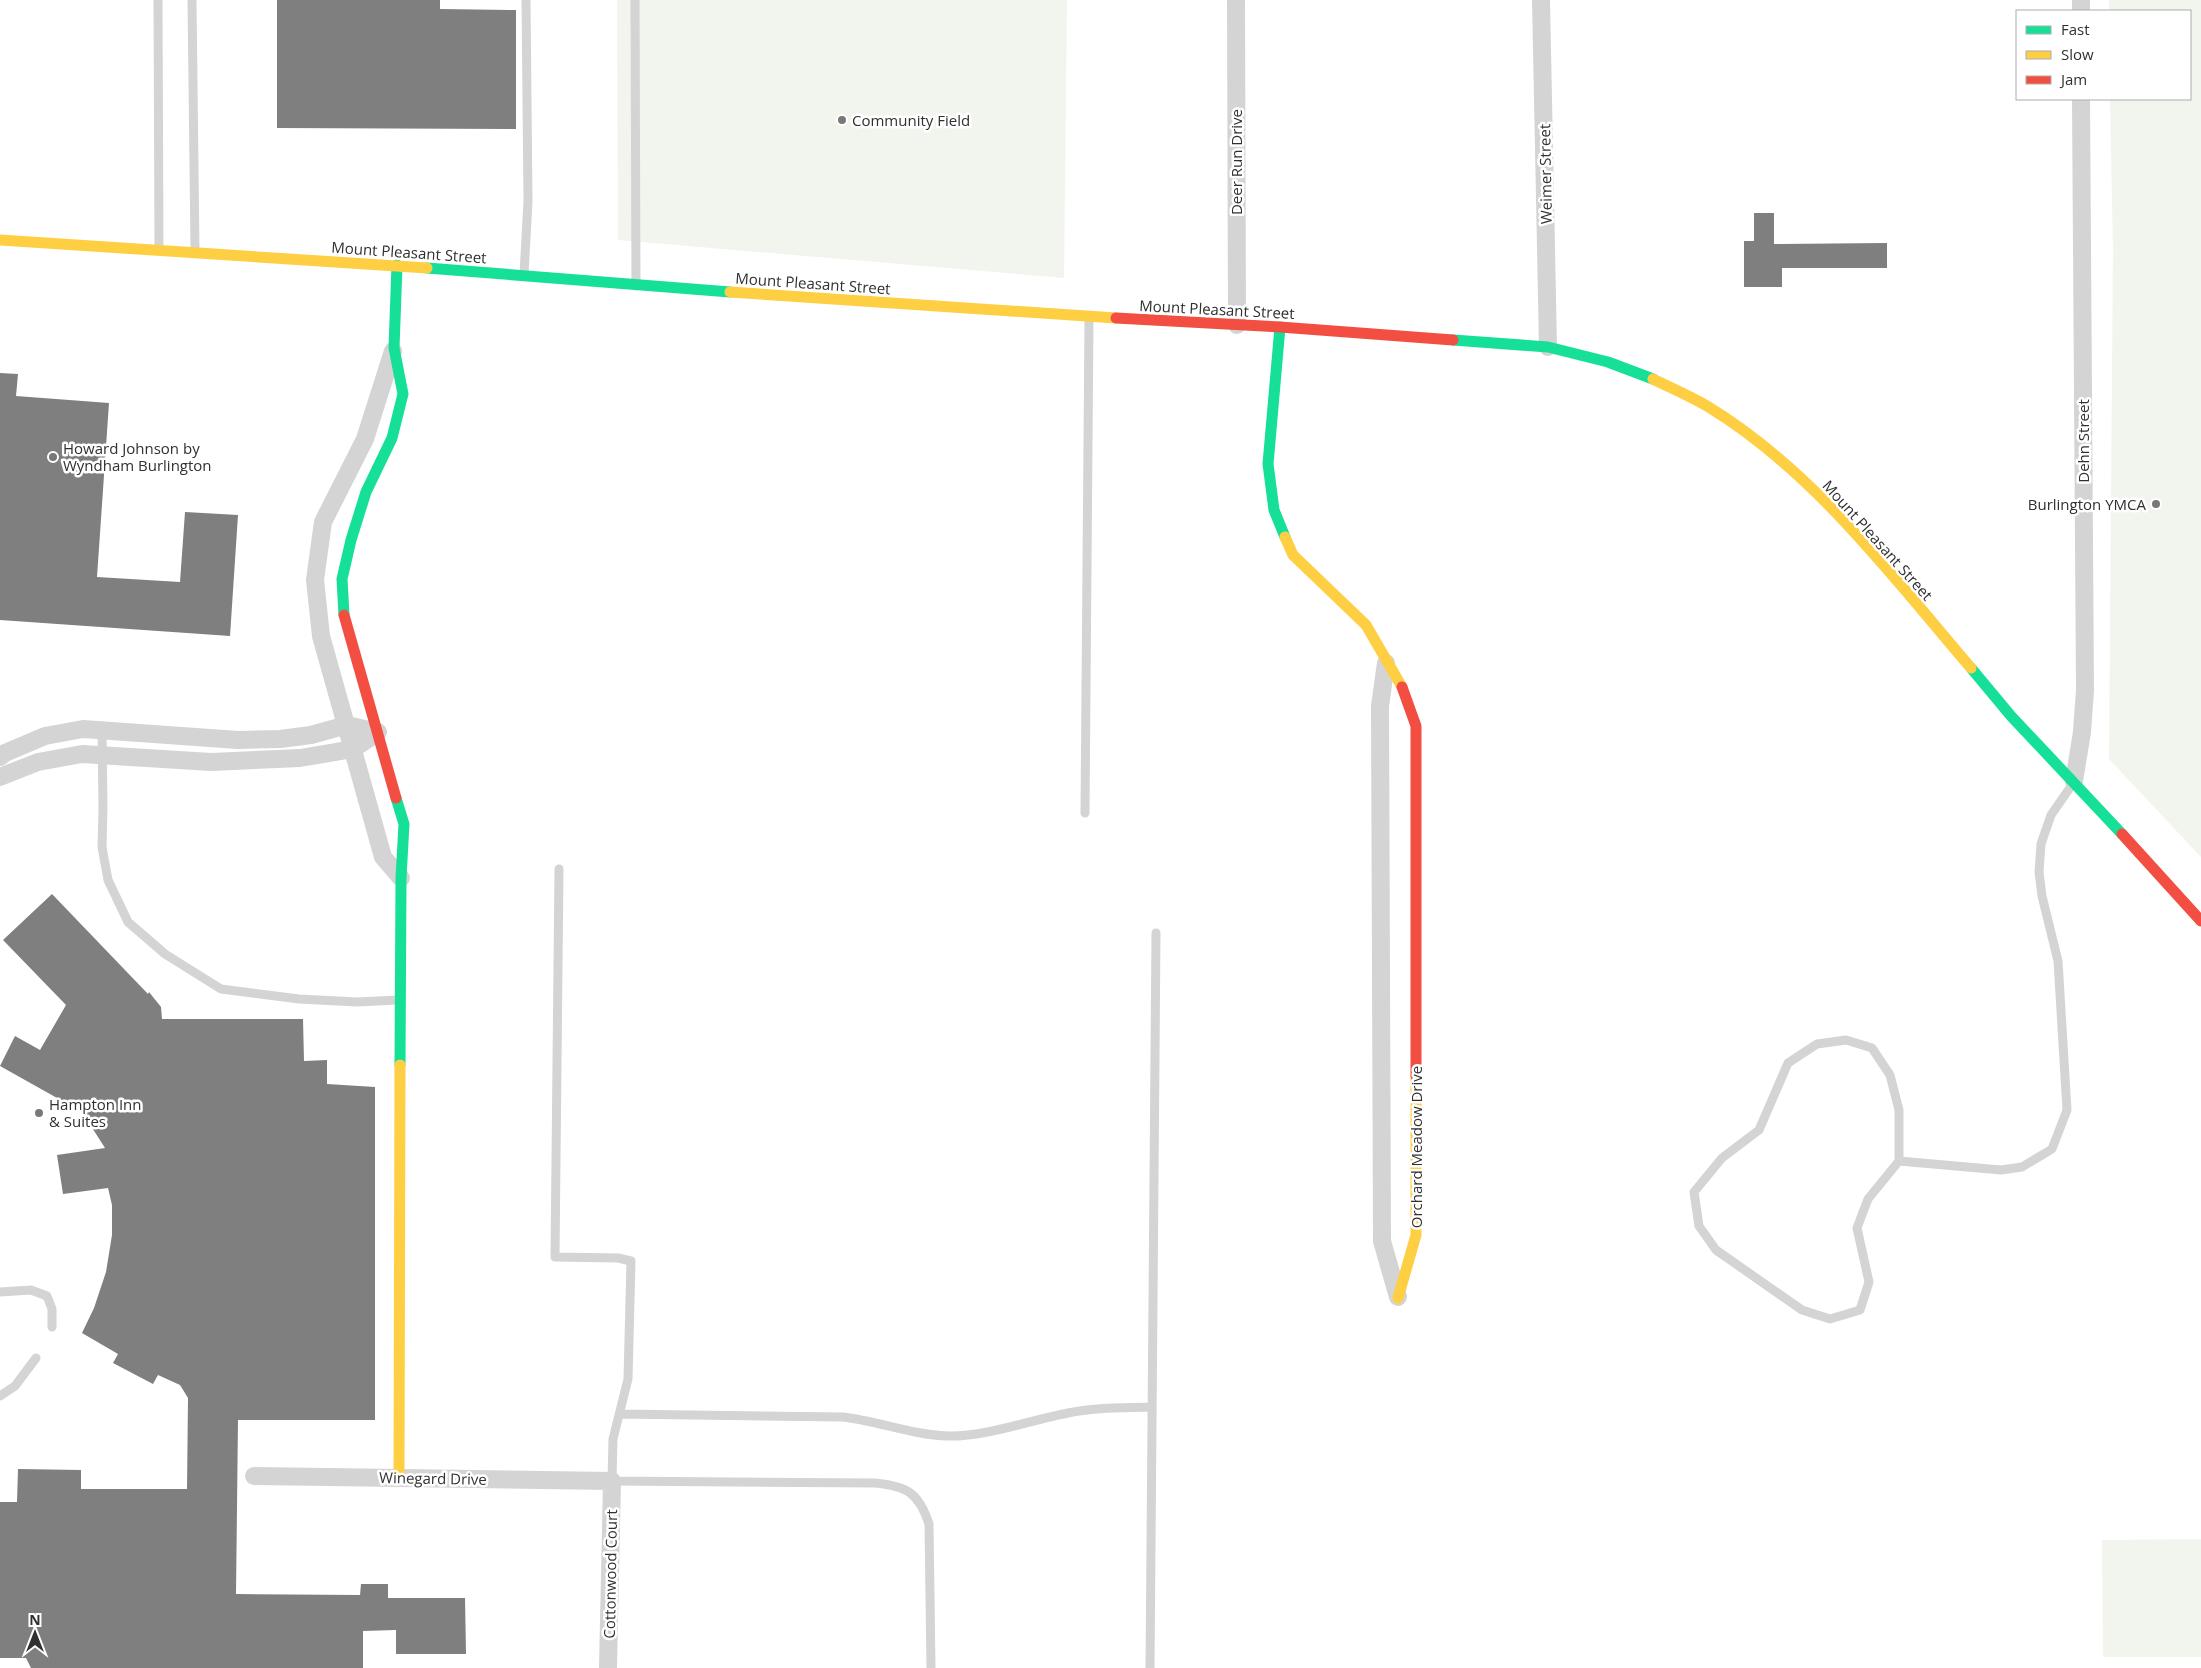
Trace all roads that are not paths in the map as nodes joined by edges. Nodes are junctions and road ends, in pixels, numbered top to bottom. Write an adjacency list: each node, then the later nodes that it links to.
1 (158, 0): 9 (lane)
2 (192, 0): 10 (lane)
3 (526, 0): 12 (lane)
4 (634, 0): 13 (lane)
5 (1236, 0): 15 (street, Deer Run Drive)
6 (1541, 0): 18 (street, Weimer Street)
7 (2081, 100): 27 (street, Dehn Street)
8 (0, 240): 9 (main road, Mount Pleasant Street)
9 (159, 250): 10 (main road, Mount Pleasant Street)
10 (195, 253): 11 (main road, Mount Pleasant Street)
11 (397, 265): 12 (main road, Mount Pleasant Street); 17 (main road)
12 (524, 276): 13 (main road, Mount Pleasant Street)
13 (636, 286): 14 (main road, Mount Pleasant Street)
14 (1089, 316): 15 (main road, Mount Pleasant Street); 28 (lane)
15 (1237, 325): 16 (main road, Mount Pleasant Street)
16 (1280, 327): 18 (main road, Mount Pleasant Street); 19 (main road, Orchard Meadow Drive)
17 (394, 348): 20 (street); 22 (main road)
18 (1548, 348): 27 (main road, Mount Pleasant Street)
19 (1386, 663): 36 (street, Orchard Meadow Drive); 36 (main road, Orchard Meadow Drive)
20 (347, 725): 21 (street); 22 (street); 23 (street)
21 (102, 730): 24 (lane); 25 (street)
22 (378, 732): 23 (street); 30 (main road)
23 (353, 748): 24 (street); 30 (street)
24 (102, 755): 26 (street); 33 (lane)
25 (0, 757)
26 (0, 777)
27 (2074, 782): 31 (main road, Mount Pleasant Street); 34 (lane)
28 (1085, 814)
29 (559, 869): 41 (lane)
30 (400, 878): 33 (main road)
31 (2201, 920)
32 (1156, 933): 40 (lane)
33 (400, 1000): 43 (main road)
34 (1899, 1161): 34 (lane)
35 (0, 1292): 37 (lane)
36 (1398, 1298)
37 (52, 1326)
38 (36, 1358): 39 (lane)
39 (0, 1396)
40 (1152, 1407): 41 (lane); 47 (lane)
41 (620, 1414): 44 (lane)
42 (254, 1476): 43 (street, Winegard Drive)
43 (399, 1477): 44 (street, Winegard Drive)
44 (612, 1481): 45 (street, Cottonwood Court); 46 (lane)
45 (608, 1668)
46 (931, 1668)
47 (1150, 1668)

